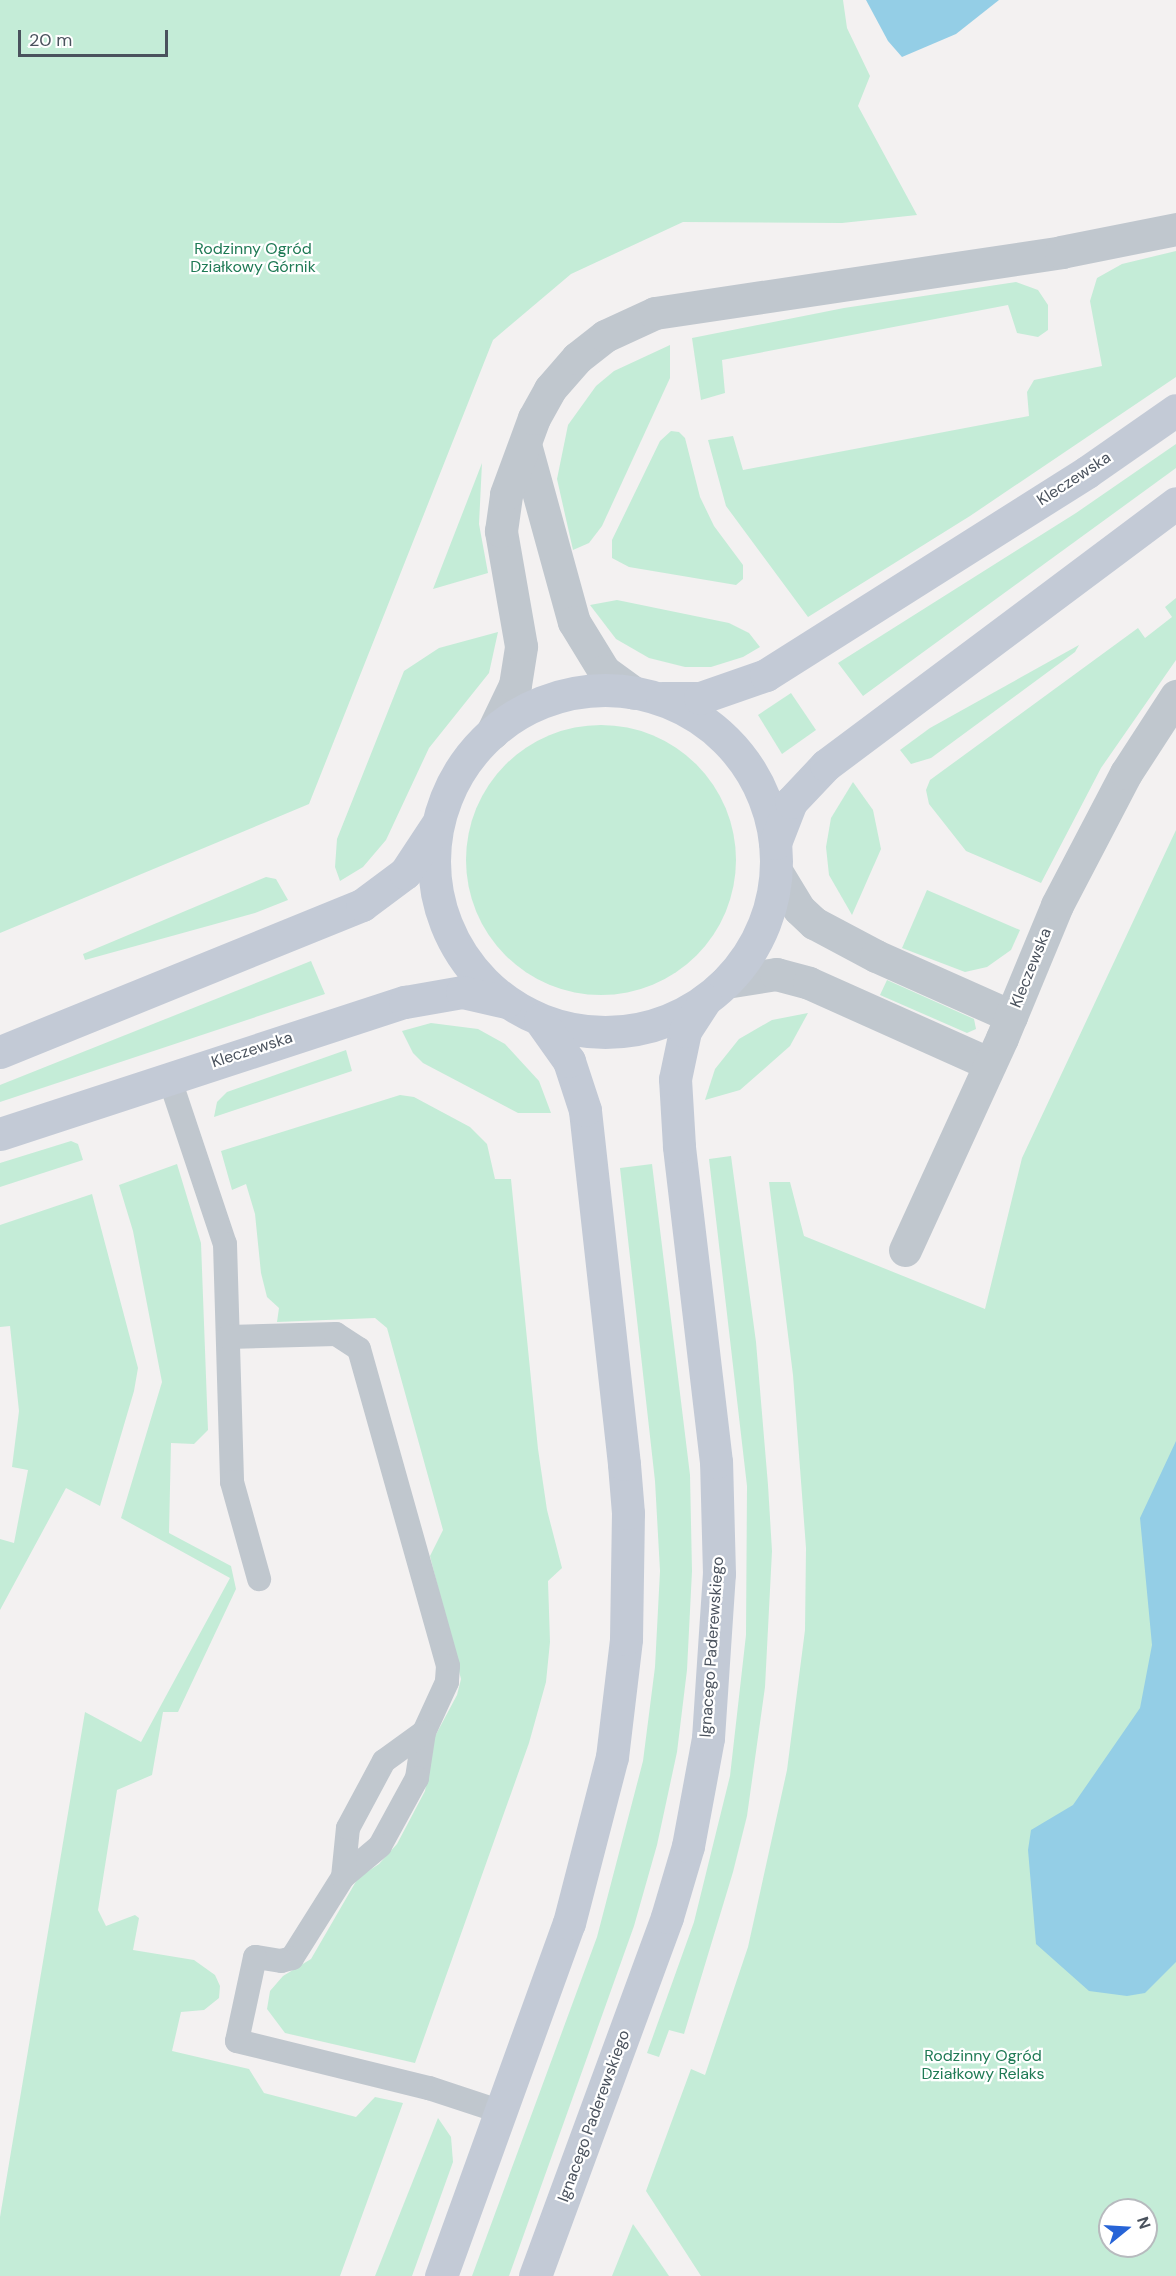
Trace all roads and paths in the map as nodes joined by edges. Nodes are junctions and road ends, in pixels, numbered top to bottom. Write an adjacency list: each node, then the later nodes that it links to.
1 (1176, 229): 3 (street)
2 (1176, 410): 5 (main road, Kleczewska)
3 (526, 448): 5 (street); 7 (street)
4 (1176, 503): 9 (main road)
5 (643, 695): 7 (main road, Kleczewska); 9 (main road)
6 (1176, 696): 12 (street, Kleczewska)
7 (492, 733): 8 (main road, Kleczewska)
8 (438, 822): 11 (main road); 14 (main road)
9 (775, 857): 10 (main road, Ignacego Paderewskiego); 12 (street)
10 (716, 991): 13 (main road); 15 (street); 25 (main road, Ignacego Paderewskiego)
11 (507, 1002): 13 (main road); 16 (main road, Kleczewska)
12 (1011, 1016): 15 (street, Kleczewska)
13 (540, 1020): 23 (main road)
14 (0, 1052)
15 (990, 1064): 18 (street, Kleczewska)
16 (169, 1077): 17 (main road, Kleczewska); 19 (lane)
17 (0, 1134)
18 (905, 1250)
19 (228, 1337): 20 (lane); 21 (lane)
20 (259, 1579)
21 (424, 1732): 22 (lane); 22 (lane)
22 (343, 1876): 23 (lane)
23 (502, 2112): 24 (main road)
24 (441, 2276)
25 (535, 2276)

